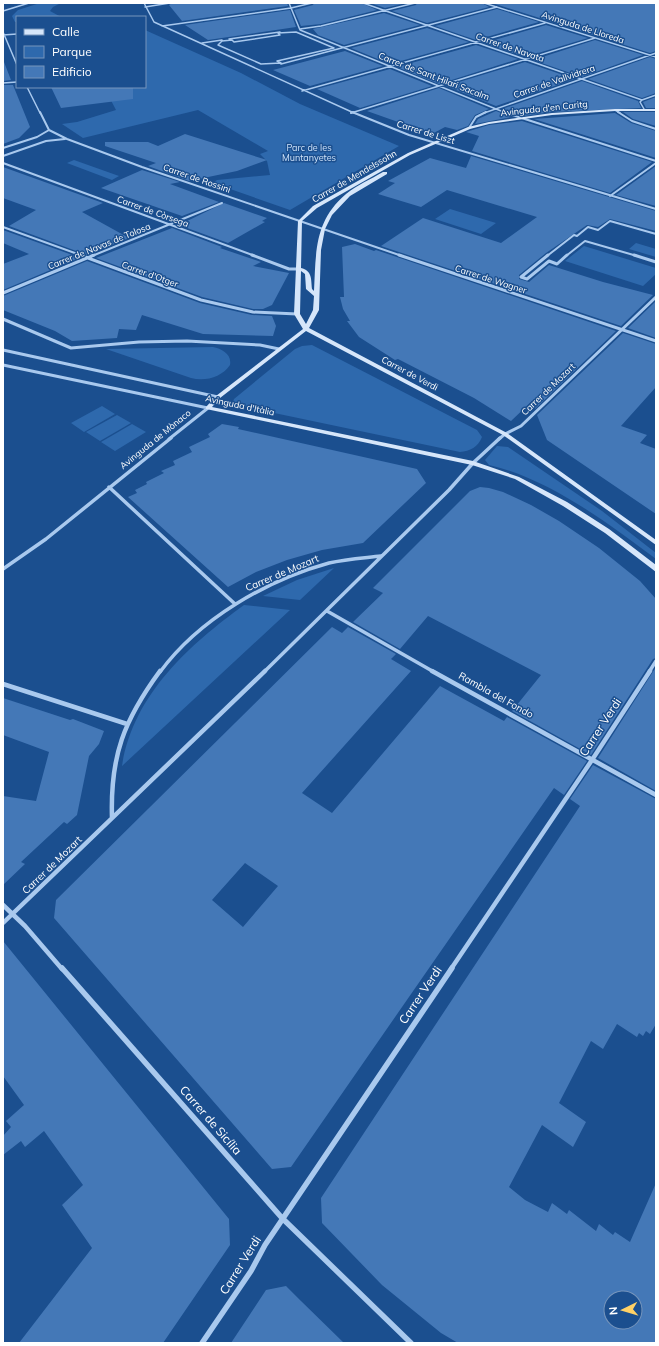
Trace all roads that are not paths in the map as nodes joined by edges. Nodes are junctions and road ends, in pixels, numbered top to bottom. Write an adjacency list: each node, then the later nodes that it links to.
1 (29, 3): 13 (street)
2 (144, 3): 9 (street)
3 (170, 3): 9 (street)
4 (289, 3): 10 (street)
5 (312, 3): 10 (street)
6 (364, 3): 12 (street, Carrer de Navata)
7 (415, 3): 12 (street)
8 (484, 3): 11 (street, Avinguda de Lloreda)
9 (145, 7): 16 (street)
10 (291, 8): 16 (street); 17 (street)
11 (497, 8): 14 (street, Avinguda de Lloreda); 15 (street)
12 (386, 10): 15 (street, Carrer de Navata); 17 (street)
13 (3, 11)
14 (545, 23): 21 (street, Avinguda de Lloreda); 23 (street)
15 (428, 25): 23 (street, Carrer de Navata); 25 (street)
16 (162, 26): 24 (street, Carrer de Liszt)
17 (300, 30): 24 (street); 25 (street, Carrer de Sant Hilari Sacalm)
18 (3, 32): 20 (street)
19 (16, 34): 20 (street)
20 (4, 35): 30 (street)
21 (595, 38): 27 (street, Avinguda de Lloreda); 29 (street)
22 (234, 42): 22 (street)
23 (475, 42): 29 (street, Carrer de Navata); 31 (street)
24 (202, 43): 34 (street, Carrer de Liszt)
25 (343, 48): 31 (street, Carrer de Sant Hilari Sacalm); 32 (street)
26 (656, 53): 27 (street, Carrer de Vallvidrera)
27 (649, 55): 28 (street, Avinguda de Lloreda); 35 (street, Carrer de Vallvidrera)
28 (656, 57)
29 (525, 59): 35 (street, Carrer de Navata); 38 (street)
30 (16, 64)
31 (390, 66): 38 (street, Carrer de Sant Hilari Sacalm); 40 (street)
32 (271, 67)
33 (265, 68): 34 (street)
34 (260, 70): 40 (street, Carrer de Liszt)
35 (581, 79): 42 (street, Carrer de Navata); 43 (street, Carrer de Vallvidrera)
36 (16, 82): 37 (street)
37 (3, 83)
38 (440, 86): 43 (street, Carrer de Sant Hilari Sacalm); 47 (street)
39 (27, 88): 51 (street)
40 (302, 91): 47 (street, Carrer de Liszt)
41 (656, 95): 42 (street)
42 (642, 100): 44 (street)
43 (495, 108): 48 (street, Carrer de Sant Hilari Sacalm); 49 (street, Carrer de Vallvidrera)
44 (644, 109): 45 (street, Avinguda d'en Caritg); 46 (street, Avinguda d'en Caritg)
45 (614, 110): 48 (street, Avinguda d'en Caritg); 50 (street)
46 (656, 110)
47 (351, 113): 53 (street, Carrer de Liszt)
48 (518, 118): 49 (street, Avinguda d'en Caritg); 57 (street, Carrer de Sant Hilari Sacalm)
49 (469, 128): 53 (street, Avinguda d'en Caritg)
50 (656, 129)
51 (49, 130): 52 (street, Carrer de Rossini); 54 (street)
52 (67, 139): 56 (street); 62 (street, Carrer de Rossini)
53 (437, 142): 55 (street, Carrer de Mendelssohn); 59 (street, Carrer de Liszt)
54 (3, 148)
55 (419, 151): 62 (street, Carrer de Mendelssohn); 65 (street, Carrer de Mendelssohn)
56 (3, 156)
57 (656, 162): 59 (street)
58 (3, 163): 63 (street, Carrer de Còrsega)
59 (610, 196): 61 (street, Carrer de Liszt)
60 (222, 202): 63 (street, Carrer de Navas de Tolosa)
61 (656, 210)
62 (300, 221): 65 (street, Carrer de Rossini); 69 (street)
63 (170, 224): 67 (street, Carrer de Navas de Tolosa); 69 (street, Carrer de Còrsega)
64 (3, 227): 67 (street, Carrer d'Otger)
65 (323, 229): 71 (street, Avinguda de Mònaco); 76 (street, Carrer de Wagner)
66 (656, 234): 68 (street)
67 (85, 258): 70 (street, Carrer de Navas de Tolosa); 73 (street, Carrer d'Otger)
68 (656, 262)
69 (298, 269): 71 (street); 73 (street)
70 (3, 292)
71 (316, 295): 75 (street, Avinguda de Mònaco)
72 (656, 297): 76 (street, Carrer de Mozart)
73 (297, 314): 75 (street)
74 (3, 319): 78 (street)
75 (306, 329): 78 (street, Avinguda de Mònaco); 83 (street, Carrer de Verdi)
76 (622, 330): 77 (street, Carrer de Wagner); 83 (street, Carrer de Mozart)
77 (656, 341)
78 (279, 349): 81 (street, Avinguda de Mònaco)
79 (3, 350): 81 (street, Avinguda d'Itàlia)
80 (3, 365): 82 (street, Avinguda d'Itàlia)
81 (218, 397): 82 (street, Avinguda de Mònaco)
82 (208, 408): 84 (street, Avinguda d'Itàlia); 85 (street, Avinguda de Mònaco)
83 (505, 434): 84 (street, Carrer de Mozart); 86 (street)
84 (473, 463): 87 (street, Carrer de Mozart); 89 (street)
85 (109, 487): 88 (street, Avinguda de Mònaco); 90 (street)
86 (655, 541)
87 (381, 556): 90 (street, Carrer de Mozart); 91 (street, Carrer de Mozart)
88 (3, 569)
89 (656, 569)
90 (235, 604): 94 (street, Carrer de Mozart)
91 (327, 611): 95 (street, Rambla del Fondo); 97 (street, Carrer de Mozart)
92 (656, 661): 95 (street, Carrer Verdi)
93 (3, 684): 94 (street)
94 (127, 724): 97 (street, Carrer de Mozart)
95 (592, 760): 96 (street, Rambla del Fondo); 101 (street, Carrer Verdi)
96 (656, 795)
97 (112, 818): 99 (street, Carrer de Mozart)
98 (3, 905): 99 (street, Carrer de Sicília)
99 (14, 914): 100 (street, Carrer de Mozart); 101 (street, Carrer de Sicília)
100 (3, 924)
101 (282, 1218): 102 (street, Carrer Verdi); 103 (street, Carrer de Sicília)
102 (202, 1343)
103 (410, 1343)

